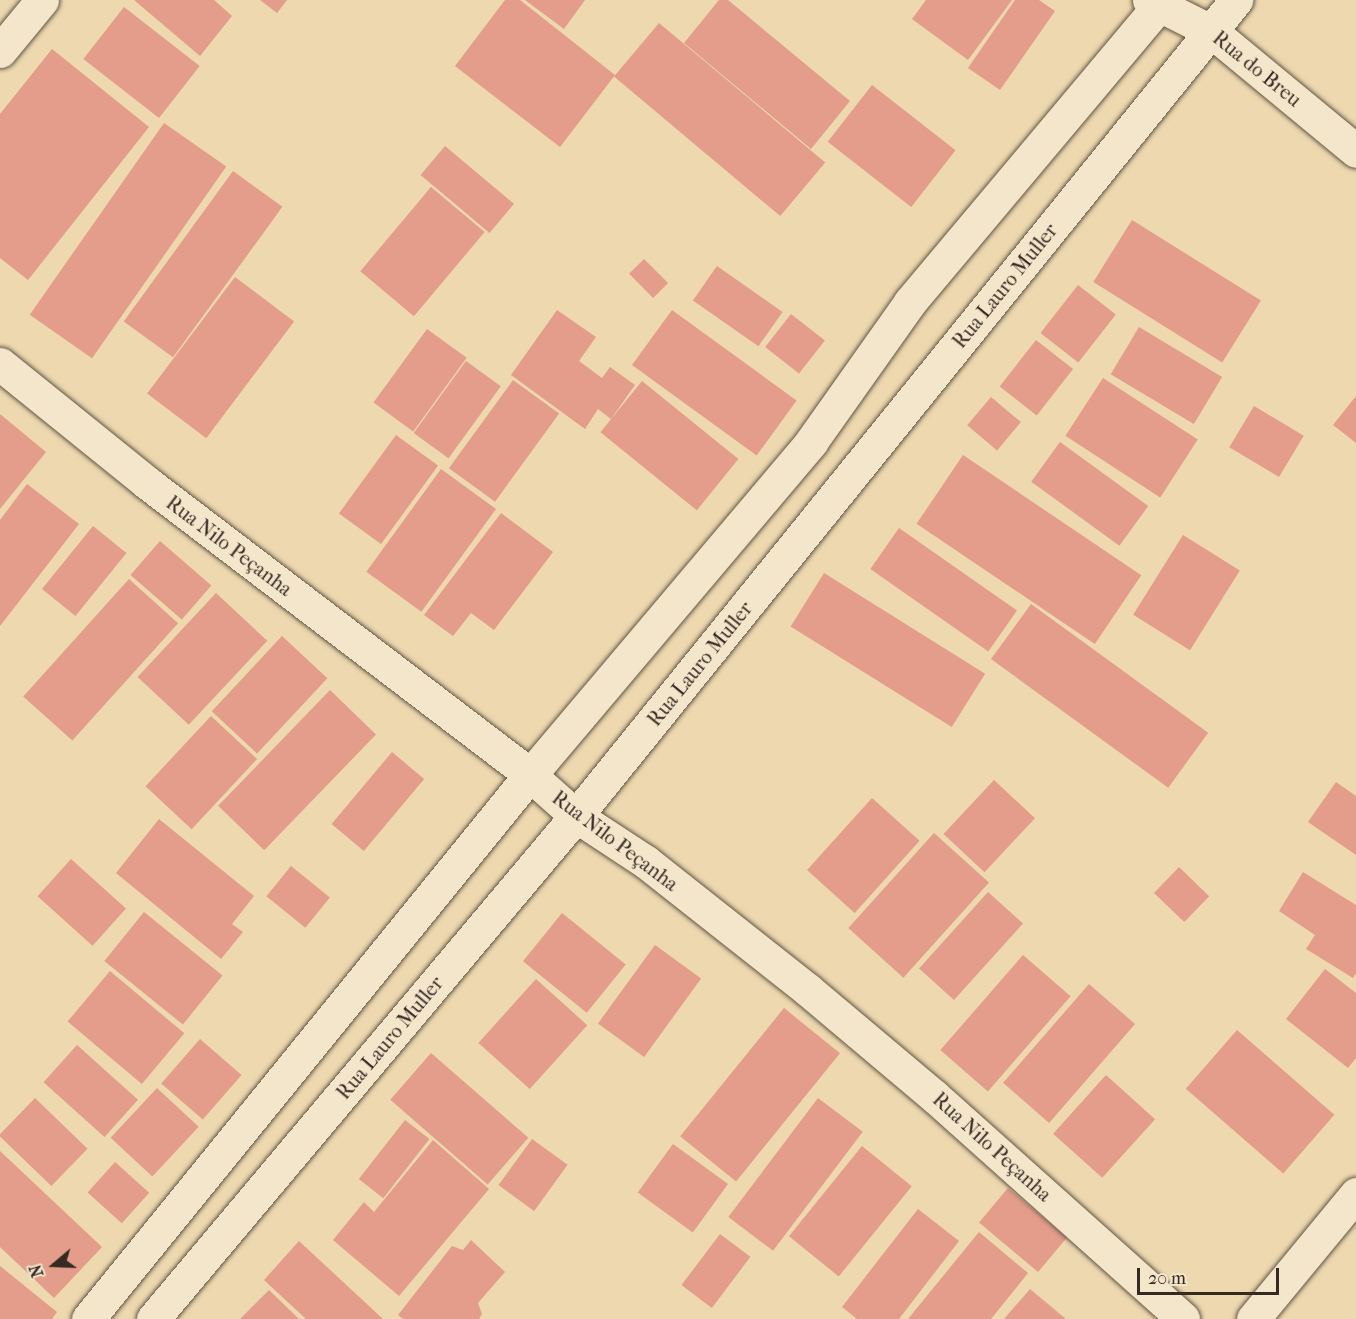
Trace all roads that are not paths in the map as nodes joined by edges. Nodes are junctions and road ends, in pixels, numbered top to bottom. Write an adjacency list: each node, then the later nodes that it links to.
1 (42, 0): 5 (street)
2 (1236, 0): 4 (street, Rua Lauro Muller)
3 (1157, 2): 4 (street, Rua do Breu); 8 (street)
4 (1211, 31): 6 (street, Rua do Breu); 9 (street, Rua Lauro Muller)
5 (0, 51)
6 (1356, 151)
7 (0, 364): 8 (street, Rua Nilo Peçanha)
8 (530, 775): 9 (street, Rua Nilo Peçanha); 11 (street)
9 (576, 816): 12 (street, Rua Lauro Muller); 13 (street, Rua Nilo Peçanha)
10 (1356, 1194): 14 (street)
11 (88, 1319)
12 (153, 1319)
13 (1183, 1319)
14 (1252, 1319)

